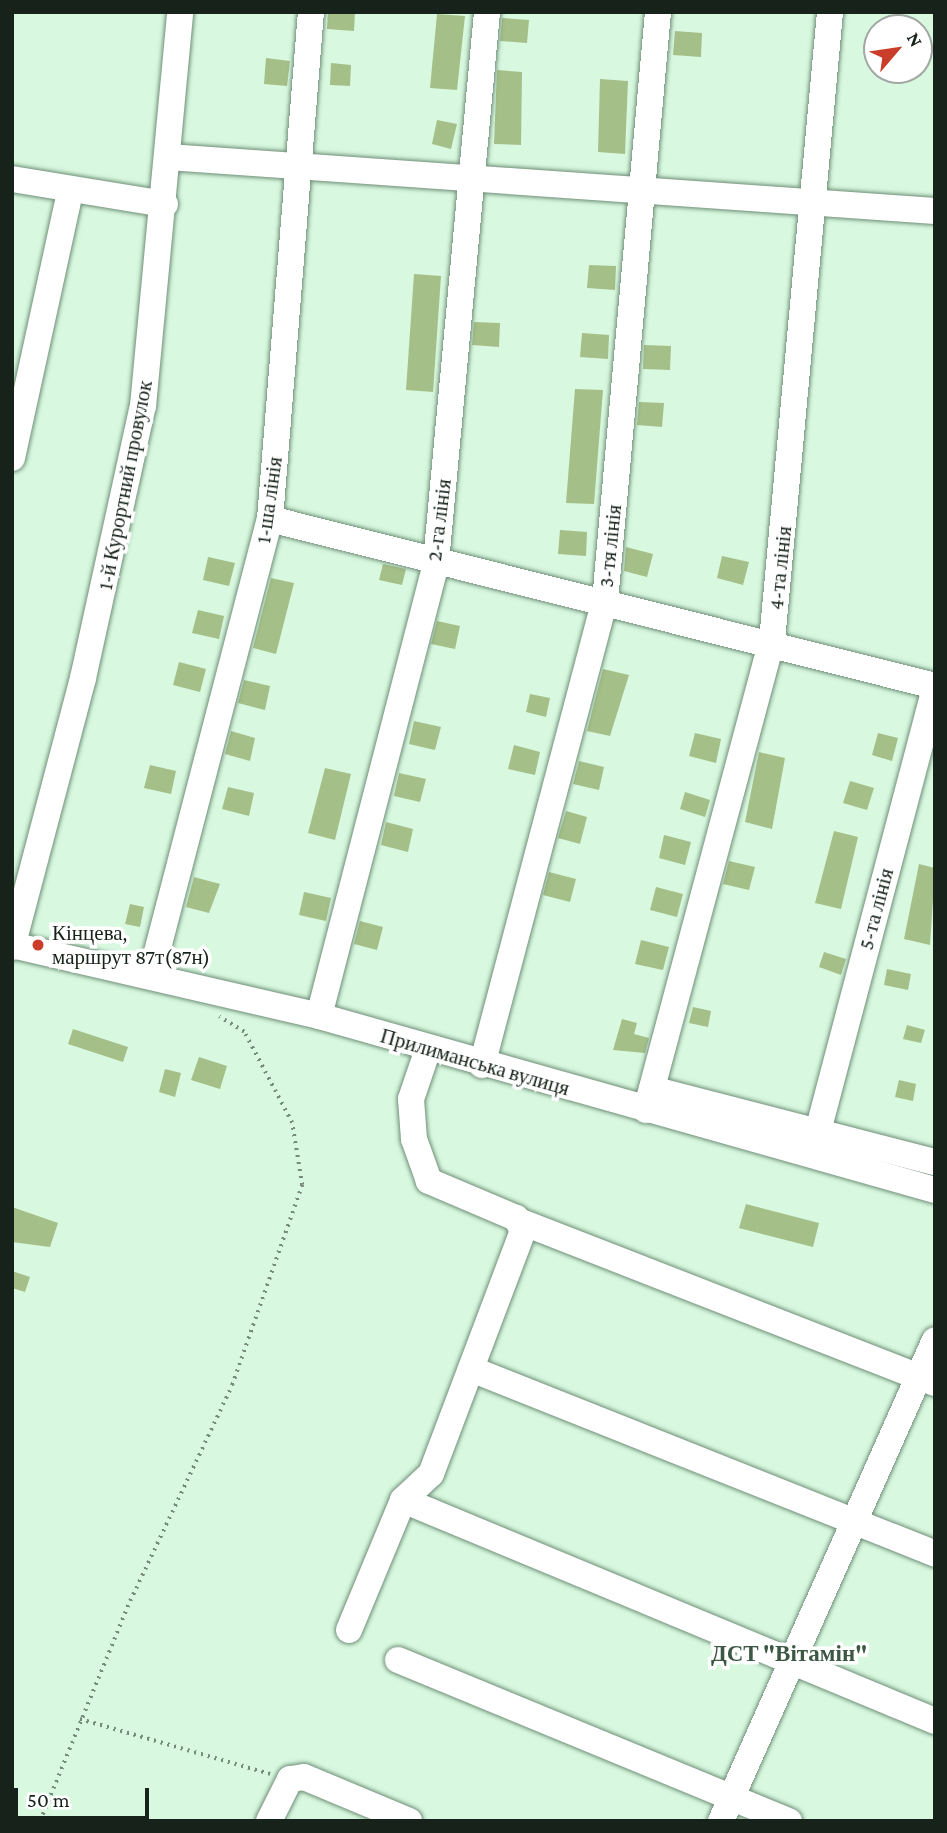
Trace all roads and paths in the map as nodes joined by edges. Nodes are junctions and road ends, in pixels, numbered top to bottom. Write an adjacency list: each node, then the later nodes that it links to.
1 (180, 12): 6 (street, 1-й Курортний провулок)
2 (312, 12): 7 (street, 1-ша лінія)
3 (487, 12): 8 (street, 2-га лінія)
4 (658, 12): 10 (street, 3-тя лінія)
5 (830, 12): 13 (street, 4-та лінія)
6 (168, 157): 7 (street); 12 (street, 1-й Курортний провулок)
7 (300, 167): 8 (street); 16 (street, 1-ша лінія)
8 (474, 179): 10 (street); 17 (street, 2-га лінія)
9 (12, 180): 11 (street)
10 (646, 190): 13 (street); 18 (street, 3-тя лінія)
11 (69, 191): 12 (street); 15 (street)
12 (164, 204): 21 (street, 1-й Курортний провулок)
13 (816, 204): 14 (street); 19 (street, 4-та лінія)
14 (935, 211)
15 (12, 458)
16 (270, 519): 17 (street); 22 (street, 1-ша лінія)
17 (436, 562): 18 (street); 24 (street, 2-га лінія)
18 (605, 601): 19 (street); 26 (street, 3-тя лінія)
19 (772, 641): 20 (street); 27 (street, 4-та лінія)
20 (935, 687): 28 (street, 5-та лінія)
21 (12, 946): 22 (street, Прилиманська вулиця)
22 (151, 975): 24 (street, Прилиманська вулиця)
23 (209, 1011): 41 (path)
24 (319, 1016): 25 (street, Прилиманська вулиця)
25 (428, 1049): 26 (street, Прилиманська вулиця); 31 (street)
26 (482, 1065): 27 (street, Прилиманська вулиця)
27 (649, 1099): 28 (street); 30 (street, Прилиманська вулиця)
28 (818, 1131): 29 (street)
29 (935, 1163)
30 (935, 1191)
31 (519, 1221): 33 (street); 34 (street)
32 (935, 1340): 34 (street)
33 (471, 1369): 35 (street); 36 (street)
34 (928, 1380): 36 (street)
35 (404, 1500): 38 (street); 39 (street)
36 (858, 1520): 37 (street); 39 (street)
37 (935, 1555)
38 (349, 1630)
39 (796, 1659): 42 (street); 44 (street)
40 (398, 1660): 44 (street)
41 (80, 1719): 43 (path); 45 (path)
42 (935, 1721)
43 (290, 1779): 46 (street); 47 (street)
44 (732, 1796): 48 (street); 49 (street)
45 (40, 1821)
46 (269, 1821)
47 (409, 1821)
48 (721, 1821)
49 (789, 1821)

